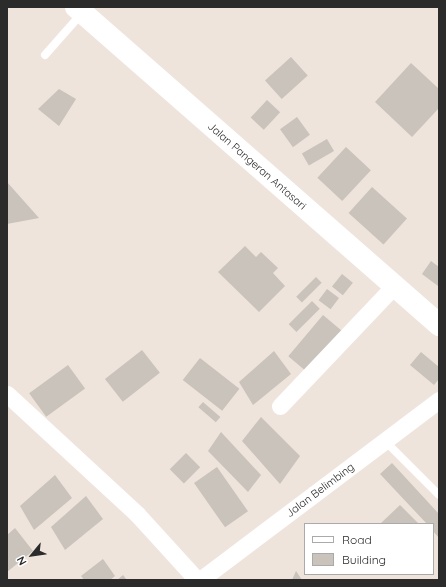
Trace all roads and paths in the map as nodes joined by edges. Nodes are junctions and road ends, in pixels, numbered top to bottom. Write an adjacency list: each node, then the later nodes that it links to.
1 (79, 10): 2 (lane); 3 (street, Jalan Pangeran Antasari)
2 (45, 55)
3 (393, 287): 4 (street, Jalan Pangeran Antasari); 7 (street)
4 (439, 325)
5 (7, 394): 10 (street)
6 (439, 400): 8 (street, Jalan Belimbing)
7 (280, 406)
8 (385, 441): 9 (lane); 11 (street, Jalan Belimbing)
9 (439, 495)
10 (197, 580)
11 (200, 580)

